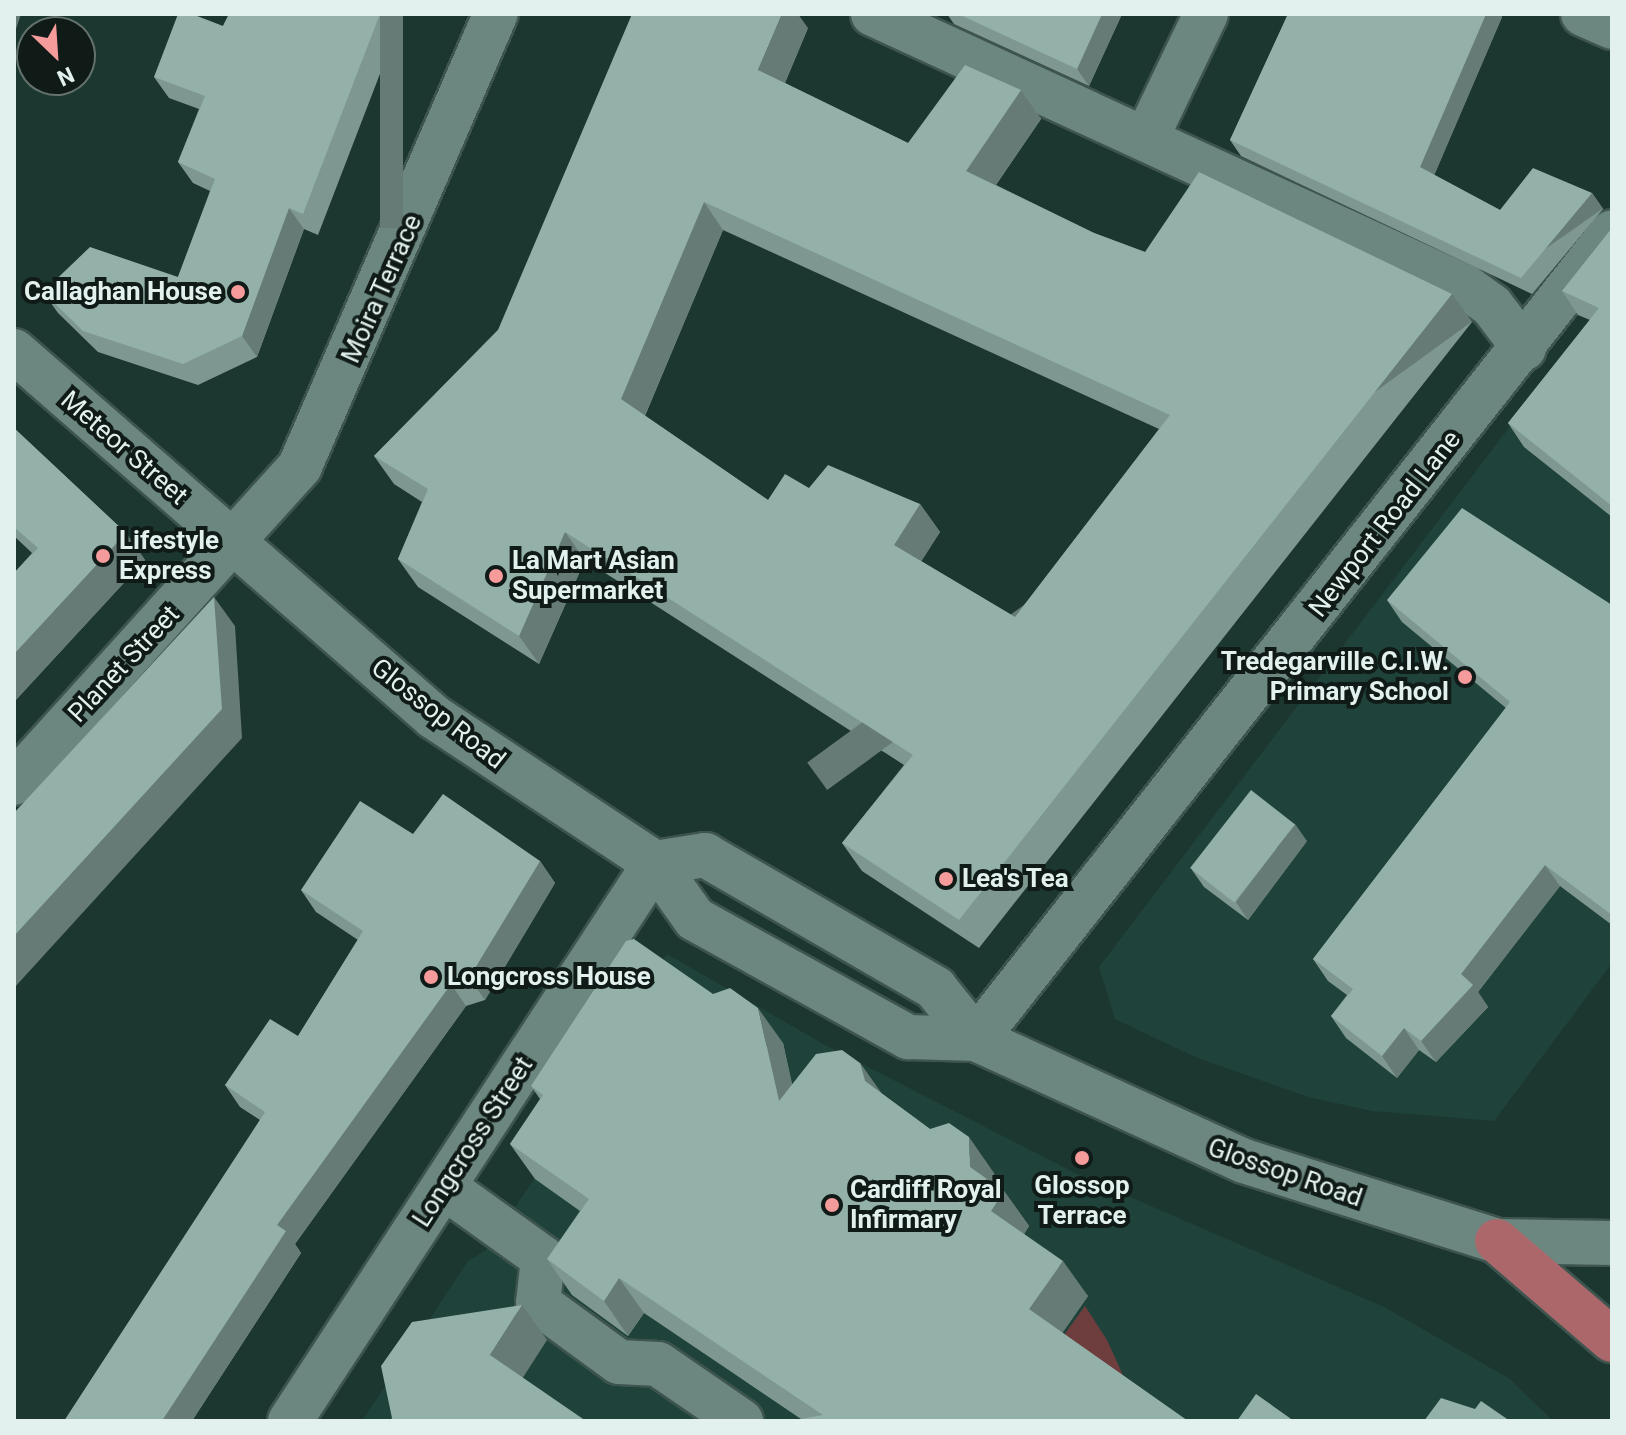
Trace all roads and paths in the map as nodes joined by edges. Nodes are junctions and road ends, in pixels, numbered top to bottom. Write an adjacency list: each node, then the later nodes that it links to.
1 (496, 14): 10 (street, Moira Terrace)
2 (873, 14): 6 (street)
3 (1206, 14): 6 (street)
4 (1583, 14): 5 (street)
5 (1612, 27)
6 (1146, 139): 8 (street)
7 (1612, 232): 8 (street, Newport Road Lane)
8 (1524, 348): 13 (street, Newport Road Lane)
9 (14, 351): 10 (street, Meteor Street)
10 (235, 545): 11 (street, Planet Street); 12 (street, Glossop Road)
11 (14, 783)
12 (655, 863): 13 (street, Glossop Road); 13 (street, Glossop Road); 14 (street, Longcross Street)
13 (976, 1039): 15 (street, Glossop Road)
14 (444, 1187): 18 (street, Longcross Street); 19 (street)
15 (1497, 1241): 16 (street, Glossop Road); 17 (main road)
16 (1612, 1243)
17 (1612, 1340)
18 (290, 1421)
19 (741, 1421)

